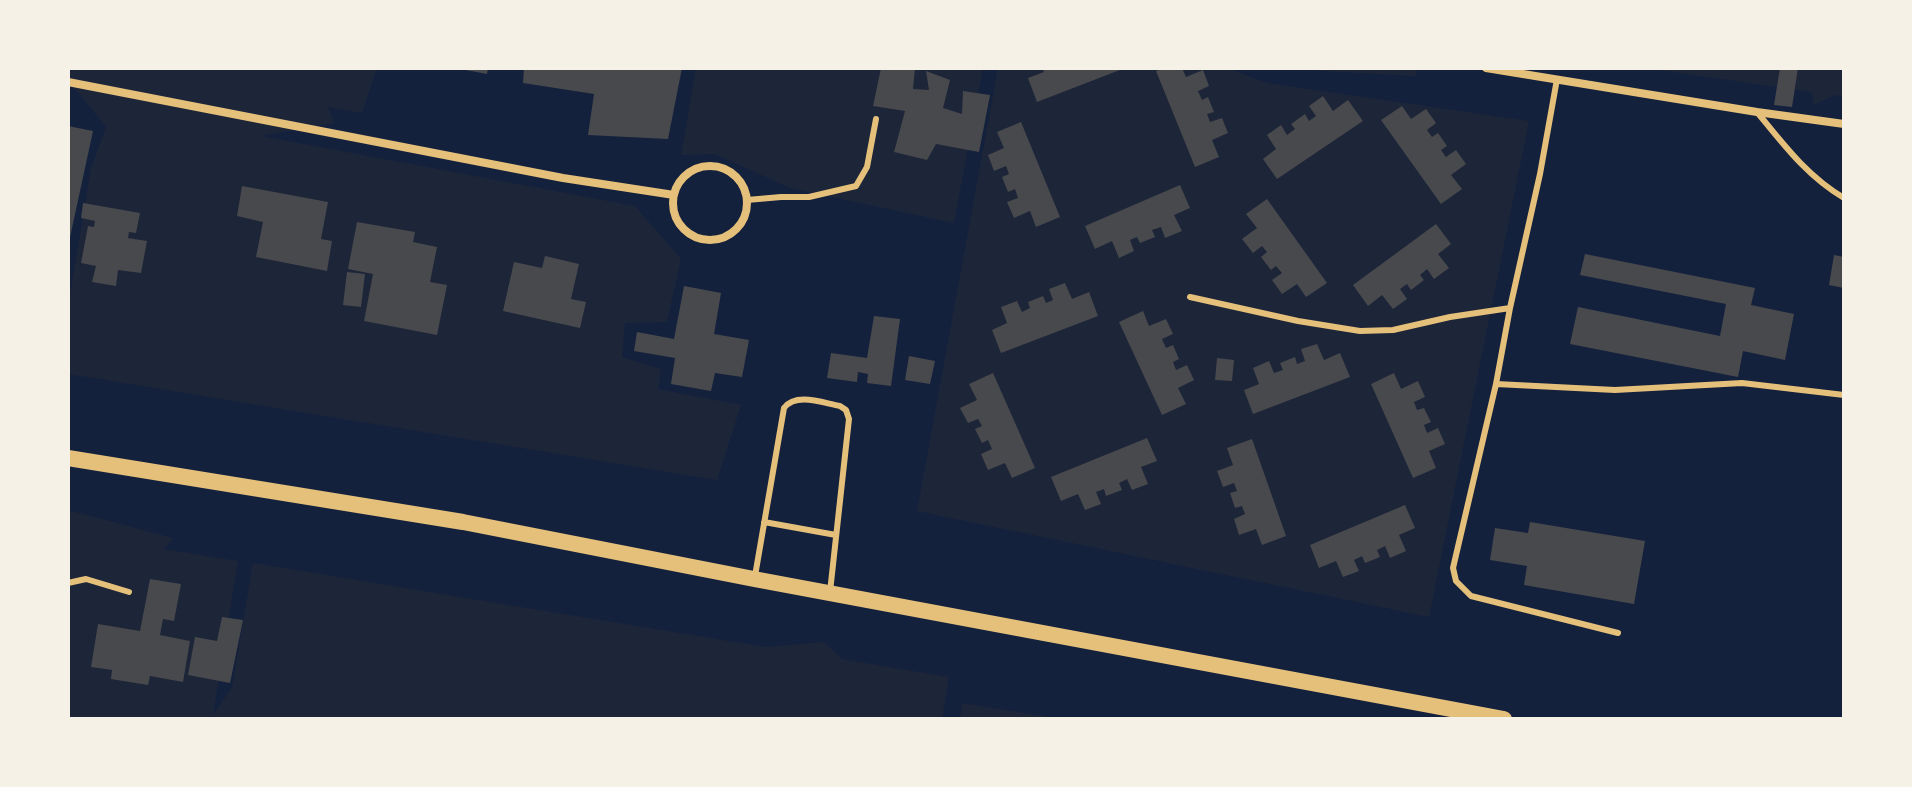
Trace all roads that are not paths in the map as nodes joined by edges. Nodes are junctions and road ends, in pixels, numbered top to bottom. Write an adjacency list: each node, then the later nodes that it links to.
1 (1486, 68): 2 (street)
2 (1557, 79): 4 (street); 11 (lane)
3 (68, 82): 7 (street)
4 (1757, 112): 6 (street); 8 (lane)
5 (876, 119): 9 (lane)
6 (1844, 124)
7 (674, 195): 9 (street); 9 (street)
8 (1844, 198)
9 (747, 200)
10 (1190, 297): 11 (lane)
11 (1510, 308): 12 (lane)
12 (1496, 384): 13 (lane); 21 (lane)
13 (1844, 395)
14 (68, 458): 17 (main road)
15 (764, 522): 16 (lane); 16 (lane); 17 (lane)
16 (836, 535): 20 (lane)
17 (754, 579): 20 (main road)
18 (68, 583): 19 (lane)
19 (129, 592)
20 (830, 593): 22 (main road)
21 (1618, 633)
22 (1504, 719)

